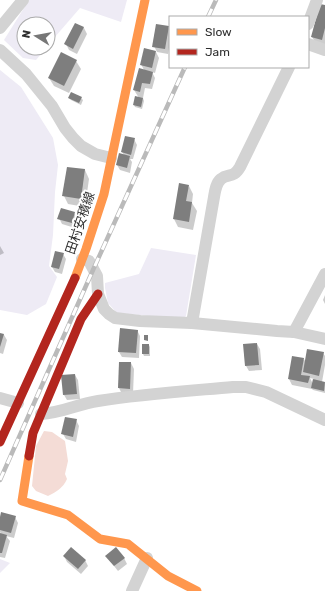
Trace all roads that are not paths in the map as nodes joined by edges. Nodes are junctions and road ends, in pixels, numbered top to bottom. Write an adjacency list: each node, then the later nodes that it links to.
1 (22, 0): 5 (street)
2 (145, 0): 10 (main road, 田村安積線)
3 (317, 0): 4 (street)
4 (309, 21)
5 (0, 28)
6 (309, 44): 8 (street)
7 (0, 50): 10 (street)
8 (325, 50)
9 (289, 68): 14 (street)
10 (111, 158): 11 (main road, 田村安積線)
11 (82, 259): 13 (street); 18 (main road, 田村安積線)
12 (325, 274): 15 (street)
13 (98, 294): 14 (street); 19 (main road)
14 (192, 323): 15 (street)
15 (294, 332): 16 (street)
16 (325, 339)
17 (0, 398): 18 (street)
18 (18, 403): 21 (main road, 田村安積線)
19 (41, 414): 20 (street); 22 (main road)
20 (325, 420)
21 (0, 442)
22 (147, 558): 23 (street); 24 (main road)
23 (132, 591)
24 (197, 591)

